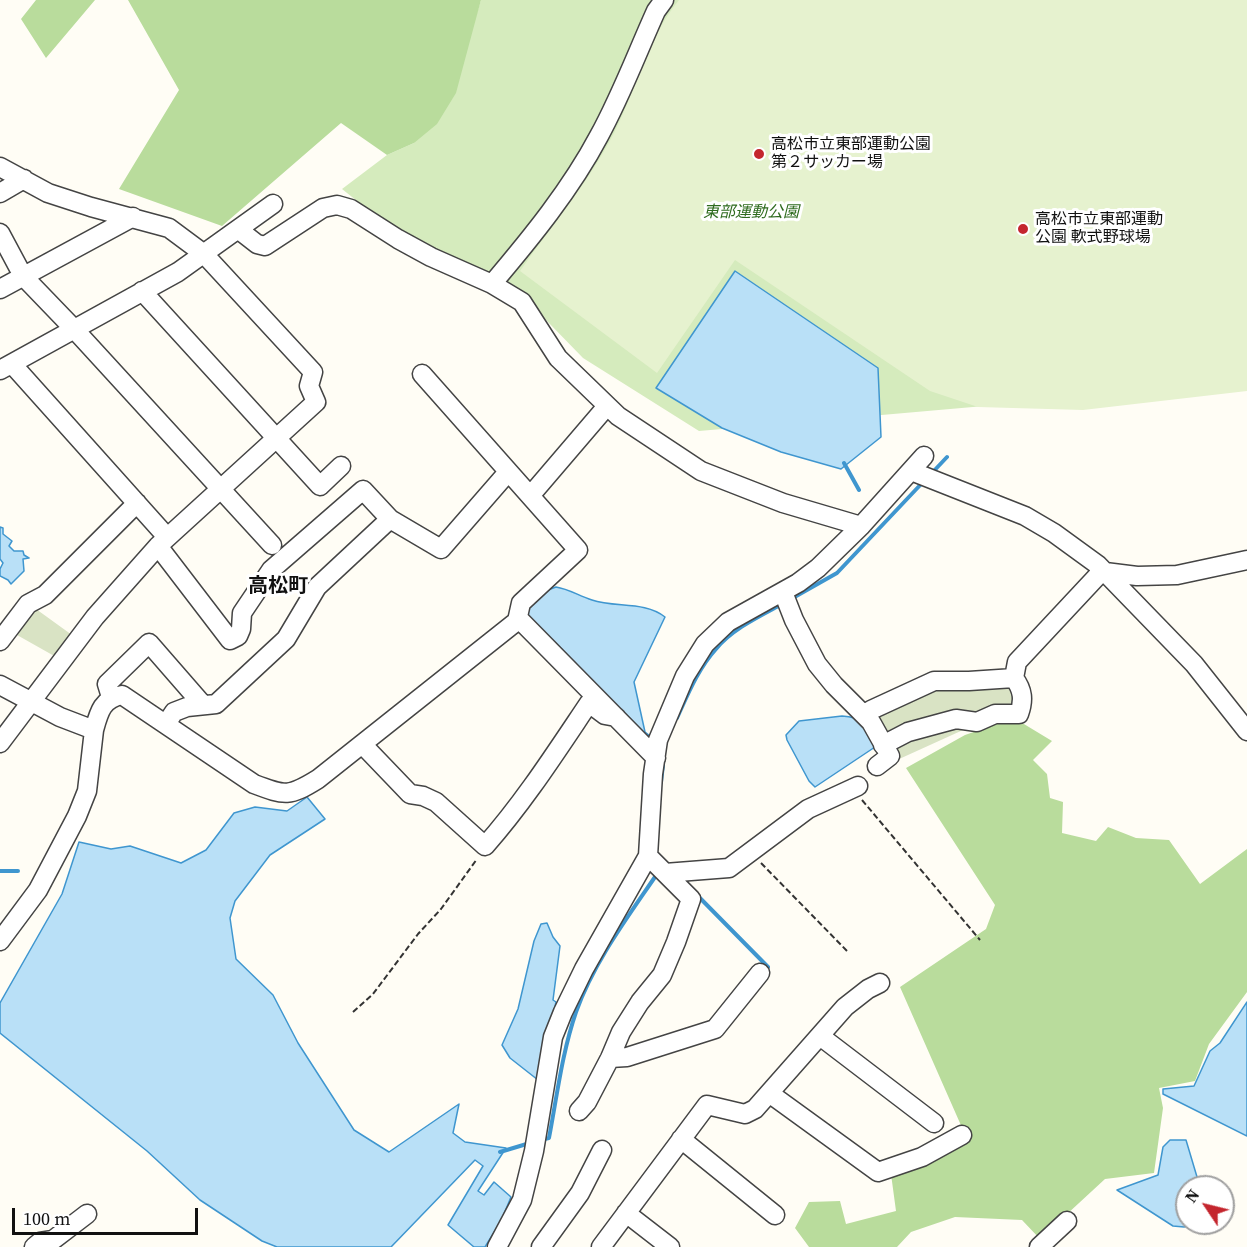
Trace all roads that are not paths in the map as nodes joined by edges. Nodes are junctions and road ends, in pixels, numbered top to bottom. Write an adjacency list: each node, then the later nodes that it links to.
1 (664, 0): 11 (street)
2 (0, 167): 3 (street)
3 (24, 179): 4 (street); 6 (street)
4 (0, 193)
5 (273, 204): 7 (street)
6 (133, 217): 9 (street); 10 (street)
7 (239, 230): 9 (street); 11 (street)
8 (3, 244): 10 (street)
9 (204, 254): 13 (street); 18 (street)
10 (23, 276): 12 (street); 14 (street)
11 (492, 284): 17 (street)
12 (0, 289)
13 (142, 291): 14 (street); 18 (street)
14 (75, 330): 15 (street); 23 (street)
15 (6, 367): 25 (street)
16 (422, 374): 22 (street)
17 (607, 406): 24 (street); 27 (street)
18 (275, 439): 20 (street); 23 (street)
19 (924, 456): 21 (street)
20 (341, 466)
21 (911, 471): 27 (street); 31 (street)
22 (508, 472): 24 (street); 26 (street)
23 (220, 489): 28 (street); 29 (street)
24 (530, 496): 33 (street)
25 (137, 503): 28 (street); 34 (street)
26 (390, 519): 28 (street); 39 (street)
27 (861, 526): 32 (street)
28 (162, 541): 38 (street)
29 (272, 545)
30 (1247, 560): 31 (street)
31 (1104, 571): 35 (street); 44 (street)
32 (783, 592): 41 (street); 48 (street)
33 (517, 621): 40 (street); 46 (street)
34 (0, 641)
35 (1014, 678): 41 (street); 47 (street)
36 (0, 685): 38 (street)
37 (111, 697): 39 (street); 42 (street); 43 (street)
38 (32, 702): 43 (street); 45 (street)
39 (203, 705): 42 (street)
40 (616, 717): 46 (street); 48 (street)
41 (867, 717): 47 (street)
42 (166, 724): 46 (street)
43 (94, 730): 53 (street)
44 (1247, 731)
45 (0, 743)
46 (362, 744)
47 (884, 745): 49 (street)
48 (656, 758): 51 (street)
49 (877, 766)
50 (855, 788): 52 (street)
51 (648, 856): 52 (street); 69 (street)
52 (665, 873): 57 (street)
53 (0, 941)
54 (760, 973): 57 (street)
55 (880, 983): 56 (street)
56 (820, 1036): 58 (street); 60 (street)
57 (610, 1058): 59 (street)
58 (769, 1094): 61 (street); 62 (street)
59 (579, 1111)
60 (934, 1123)
61 (962, 1135)
62 (681, 1139): 64 (street); 66 (street)
63 (602, 1150): 70 (street)
64 (626, 1213): 71 (street); 72 (street)
65 (87, 1214): 68 (street)
66 (775, 1215)
67 (1067, 1221): 73 (street)
68 (34, 1247)
69 (497, 1247)
70 (541, 1247)
71 (601, 1247)
72 (670, 1247)
73 (1039, 1247)

